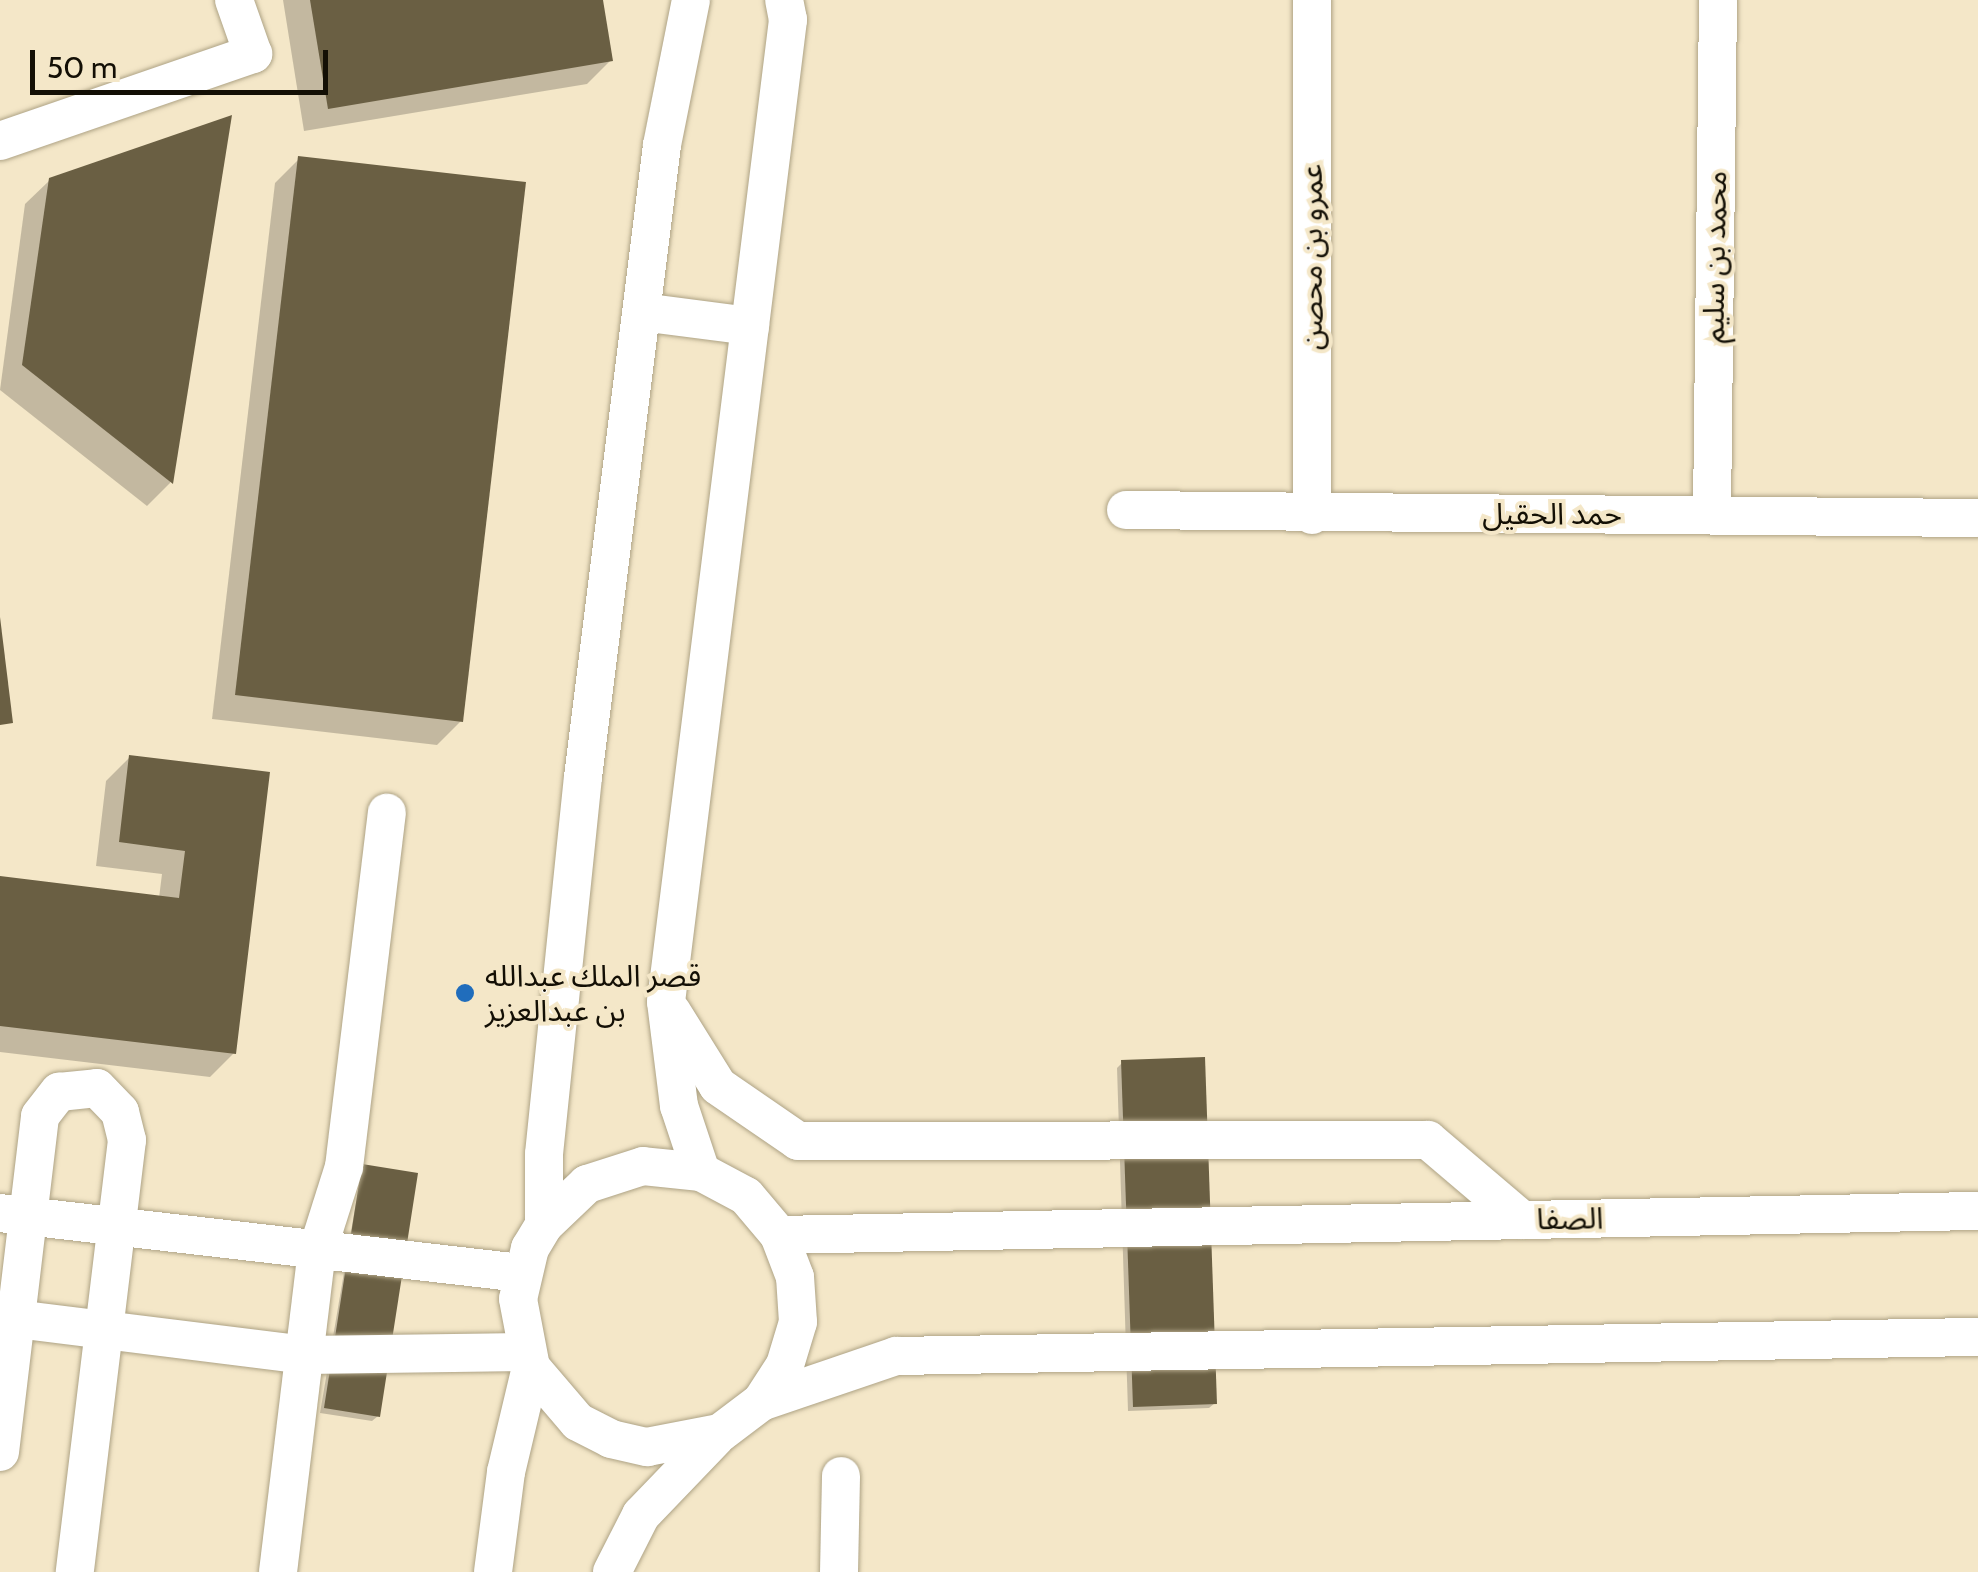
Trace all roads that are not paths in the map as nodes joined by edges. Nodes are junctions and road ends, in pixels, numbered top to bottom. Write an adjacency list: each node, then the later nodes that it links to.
1 (234, 0): 6 (street)
2 (691, 0): 7 (street)
3 (784, 0): 8 (street)
4 (1312, 0): 11 (street, عمرو بن محصن)
5 (1718, 0): 10 (street, محمد بن سليم)
6 (0, 141)
7 (642, 312): 8 (street); 19 (street)
8 (750, 326): 14 (street)
9 (1126, 510): 11 (street, حمد الحقيل)
10 (1712, 514): 11 (street, حمد الحقيل); 12 (street, حمد الحقيل)
11 (1312, 515)
12 (1978, 518)
13 (387, 813): 22 (street)
14 (666, 1002): 15 (street); 18 (street)
15 (701, 1172): 19 (street); 21 (street)
16 (1978, 1211): 18 (street, الصفا)
17 (13, 1215): 20 (street); 20 (street); 24 (street)
18 (1522, 1220): 21 (street, الصفا)
19 (544, 1224): 23 (street)
20 (117, 1227): 22 (street); 25 (street)
21 (779, 1235): 29 (street)
22 (317, 1252): 23 (street); 27 (street)
23 (522, 1273): 28 (street)
24 (7, 1318): 25 (street); 31 (street)
25 (104, 1330): 27 (street); 33 (street)
26 (1978, 1337): 29 (street)
27 (304, 1355): 28 (street); 34 (street)
28 (528, 1359): 30 (street); 35 (street)
29 (760, 1402): 30 (street)
30 (720, 1433): 36 (street)
31 (0, 1452)
32 (841, 1476): 37 (street)
33 (75, 1572)
34 (278, 1572)
35 (493, 1572)
36 (612, 1572)
37 (839, 1572)

